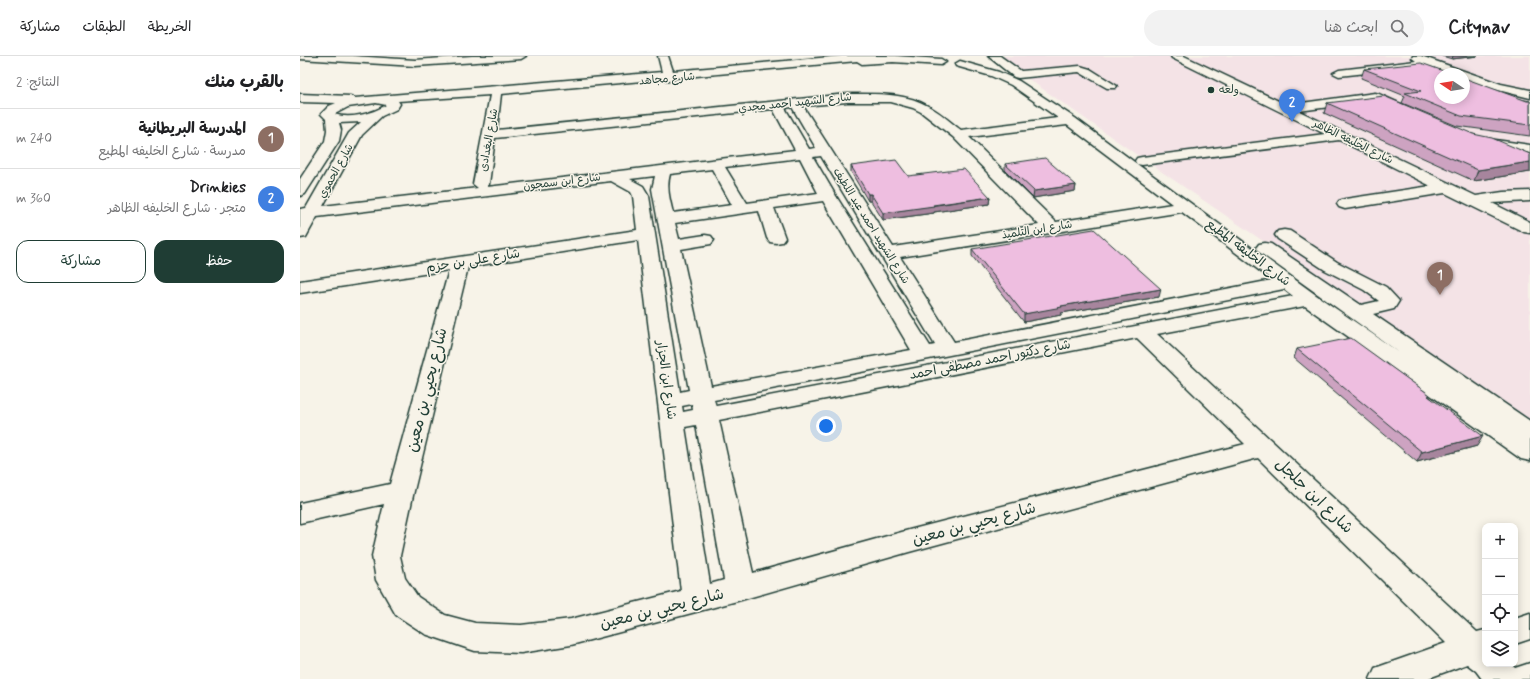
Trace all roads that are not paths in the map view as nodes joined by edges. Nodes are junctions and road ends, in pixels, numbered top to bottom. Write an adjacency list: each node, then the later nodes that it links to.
1 (300, 56): 4 (street)
2 (350, 56): 3 (street)
3 (484, 56)
4 (521, 56)
5 (663, 56): 16 (street)
6 (878, 56): 16 (street, شارع مجاهد)
7 (992, 56): 12 (street); 15 (street, شارع الخليفه المطيع)
8 (1176, 56): 28 (street, شارع الخليفه الظاهر)
9 (1410, 56): 11 (street)
10 (936, 59): 12 (street, شارع مجاهد); 16 (street, شارع مجاهد)
11 (1430, 63): 13 (street); 14 (street)
12 (960, 64): 21 (street, شارع الخليفه المطيع)
13 (1445, 68)
14 (1338, 73)
15 (1018, 75): 18 (street); 21 (street, شارع الخليفه المطيع)
16 (668, 76): 20 (street, شارع مجاهد); 23 (street, شارع مجاهد)
17 (1470, 76): 19 (street)
18 (1111, 86)
19 (1530, 94)
20 (496, 95): 27 (street, شارع مجاهد); 35 (street, شارع البغدادى)
21 (1043, 97): 32 (street, شارع الخليفه المطيع); 42 (street, شارع الخليفه المطيع)
22 (300, 98): 23 (street, شارع مجاهد)
23 (374, 100): 27 (street); 30 (street)
24 (795, 103): 26 (street, شارع الشهيد احمد مجدي); 33 (street, شارع الشهيد احمد مجدي); 39 (street, شارع الشهيد احمد عبد اللطيف)
25 (300, 104): 30 (street)
26 (777, 105): 35 (street, شارع الشهيد احمد مجدي); 40 (street, شارع الشهيد احمد عبد اللطيف)
27 (394, 106): 29 (street)
28 (1285, 109): 31 (street); 36 (street, شارع الخليفه الظاهر)
29 (378, 114): 30 (street); 57 (street, شارع الحموي)
30 (330, 115): 49 (street, شارع الحموي)
31 (1417, 115)
32 (1070, 121): 33 (street); 56 (street, شارع الخليفه المطيع)
33 (958, 134): 60 (street, شارع الشهيد احمد مجدي)
34 (1258, 134): 38 (street)
35 (490, 135): 46 (street, شارع البغدادى)
36 (1340, 136): 38 (street); 48 (street, شارع الخليفه الظاهر)
37 (1467, 137): 41 (street)
38 (1275, 144): 42 (street)
39 (823, 148): 40 (street, شارع ابن سمجون); 68 (street, شارع الشهيد احمد عبد اللطيف)
40 (802, 151): 43 (street, شارع ابن سمجون); 46 (street, شارع ابن سمجون); 50 (street, شارع الشهيد احمد عبد اللطيف)
41 (1526, 155)
42 (1142, 161): 73 (street, شارع الخليفه المطيع)
43 (716, 164): 44 (street, شارع ابن سمجون); 58 (street)
44 (664, 170): 45 (street, شارع ابن سمجون); 59 (street)
45 (612, 176): 57 (street, شارع ابن سمجون); 63 (street, شارع ابن الجزار)
46 (481, 184): 57 (street, شارع ابن سمجون)
47 (1530, 187): 52 (street)
48 (1446, 188): 53 (street, شارع الخليفه الظاهر); 54 (street)
49 (300, 191)
50 (828, 196): 55 (street); 76 (street, شارع الشهيد احمد عبد اللطيف)
51 (1530, 196): 52 (street)
52 (1502, 197): 53 (street)
53 (1473, 201): 61 (street, شارع الخليفه الظاهر)
54 (1345, 204)
55 (765, 205): 58 (street); 65 (street)
56 (1186, 207): 60 (street, شارع ابن التلميذ); 70 (street, شارع الخليفه المطيع)
57 (308, 208): 62 (street, شارع الحموي)
58 (742, 208): 59 (street)
59 (666, 219): 67 (street)
60 (1052, 228): 68 (street, شارع ابن التلميذ)
61 (1530, 228)
62 (300, 233)
63 (646, 234): 69 (street, شارع على بن حزم); 78 (street, شارع ابن الجزار)
64 (1284, 235): 73 (street)
65 (776, 238)
66 (705, 240): 67 (street)
67 (671, 245): 77 (street)
68 (888, 253): 75 (street, شارع الشهيد احمد عبد اللطيف)
69 (460, 263): 71 (street, شارع على بن حزم); 82 (street, شارع يحيي بن معين)
70 (1288, 283): 72 (street, شارع الخليفه المطيع); 75 (street, شارع دكتور احمد مصطفى احمد)
71 (300, 287)
72 (1309, 299): 74 (street, شارع دكتور احمد مصطفى احمد); 81 (street, شارع الخليفه المطيع)
73 (1358, 312): 79 (street, شارع الخليفه المطيع)
74 (1143, 332): 77 (street, شارع دكتور احمد مصطفى احمد); 80 (street, شارع ابن جلجل)
75 (948, 349): 76 (street, شارع دكتور احمد مصطفى احمد)
76 (924, 354): 77 (street, شارع دكتور احمد مصطفى احمد)
77 (704, 406): 78 (street, شارع دكتور احمد مصطفى احمد); 84 (street)
78 (671, 412): 85 (street, شارع ابن الجزار)
79 (1530, 432)
80 (1264, 448): 84 (street, شارع يحيي بن معين); 88 (street, شارع ابن جلجل)
81 (1530, 454)
82 (401, 491): 83 (street); 85 (street, شارع يحيي بن معين)
83 (300, 513)
84 (741, 588): 85 (street, شارع يحيي بن معين)
85 (697, 599)
86 (1530, 626): 87 (street)
87 (1518, 630)
88 (1482, 653)
89 (1482, 654): 92 (street)
90 (1494, 667): 93 (street, شارع ابن جلجل)
91 (1530, 678): 94 (street)
92 (1387, 679)
93 (1504, 679)
94 (1526, 679)

